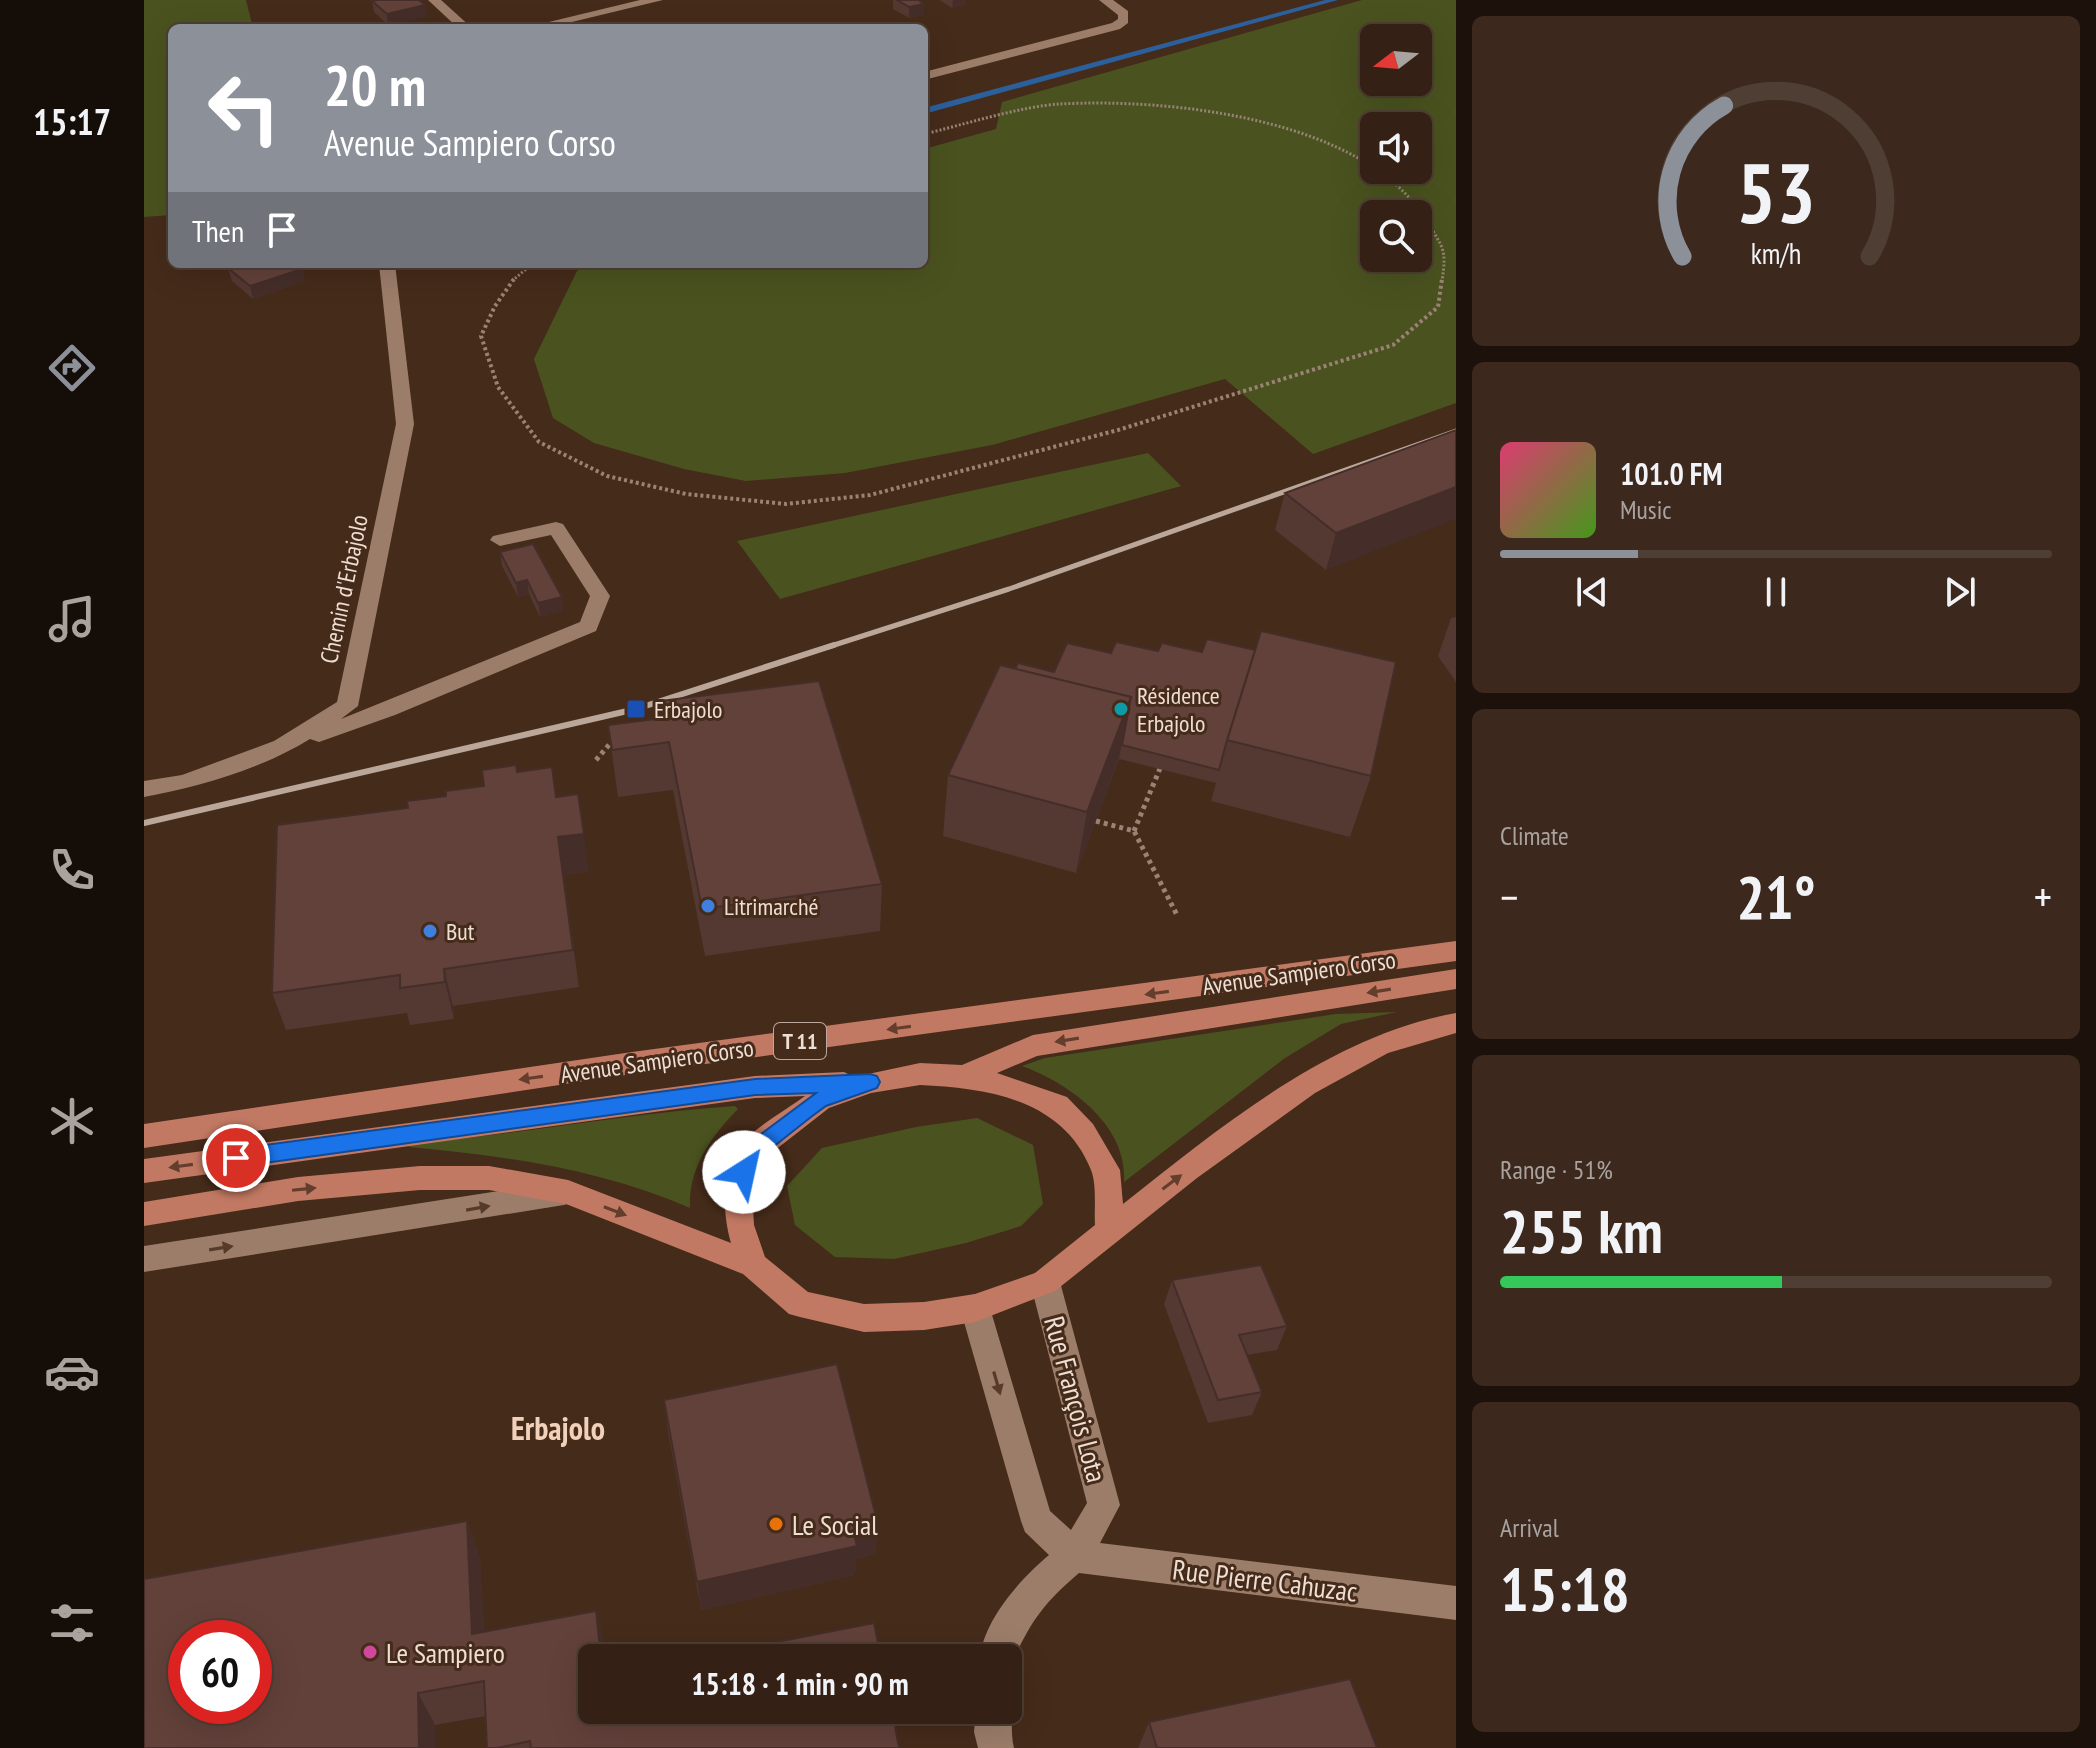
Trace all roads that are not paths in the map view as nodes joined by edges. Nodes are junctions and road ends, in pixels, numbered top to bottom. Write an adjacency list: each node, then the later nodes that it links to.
1 (434, 0): 4 (street)
2 (657, 0): 5 (street)
3 (1105, 0): 6 (street)
4 (461, 24)
5 (548, 24)
6 (928, 75)
7 (387, 268): 9 (street, Chemin d'Erbajolo)
8 (500, 540): 9 (street)
9 (282, 746): 10 (street, Chemin d'Erbajolo)
10 (144, 789)
11 (1456, 951): 16 (main road, Avenue Sampiero Corso / T 11, one-way to 16)
12 (1456, 979): 14 (main road, Avenue Sampiero Corso, one-way to 14)
13 (1456, 1023): 20 (main road, one-way to 13)
14 (964, 1076): 15 (main road); 20 (main road)
15 (870, 1082): 17 (main road, Avenue Sampiero Corso / T 11, one-way to 17); 22 (main road)
16 (144, 1136)
17 (144, 1171)
18 (568, 1192): 19 (main road, one-way to 18); 21 (street, one-way to 18); 22 (main road, one-way to 22)
19 (144, 1214)
20 (1110, 1229): 23 (main road)
21 (144, 1259)
22 (753, 1265): 24 (main road)
23 (1045, 1282): 24 (main road); 25 (street, Rue François Lota)
24 (975, 1308): 25 (street, one-way to 25)
25 (1074, 1556): 26 (street, Rue Pierre Cahuzac); 27 (street, Rue François Lota)
26 (1456, 1603)
27 (999, 1644)
28 (993, 1724): 29 (street)
29 (996, 1748)

